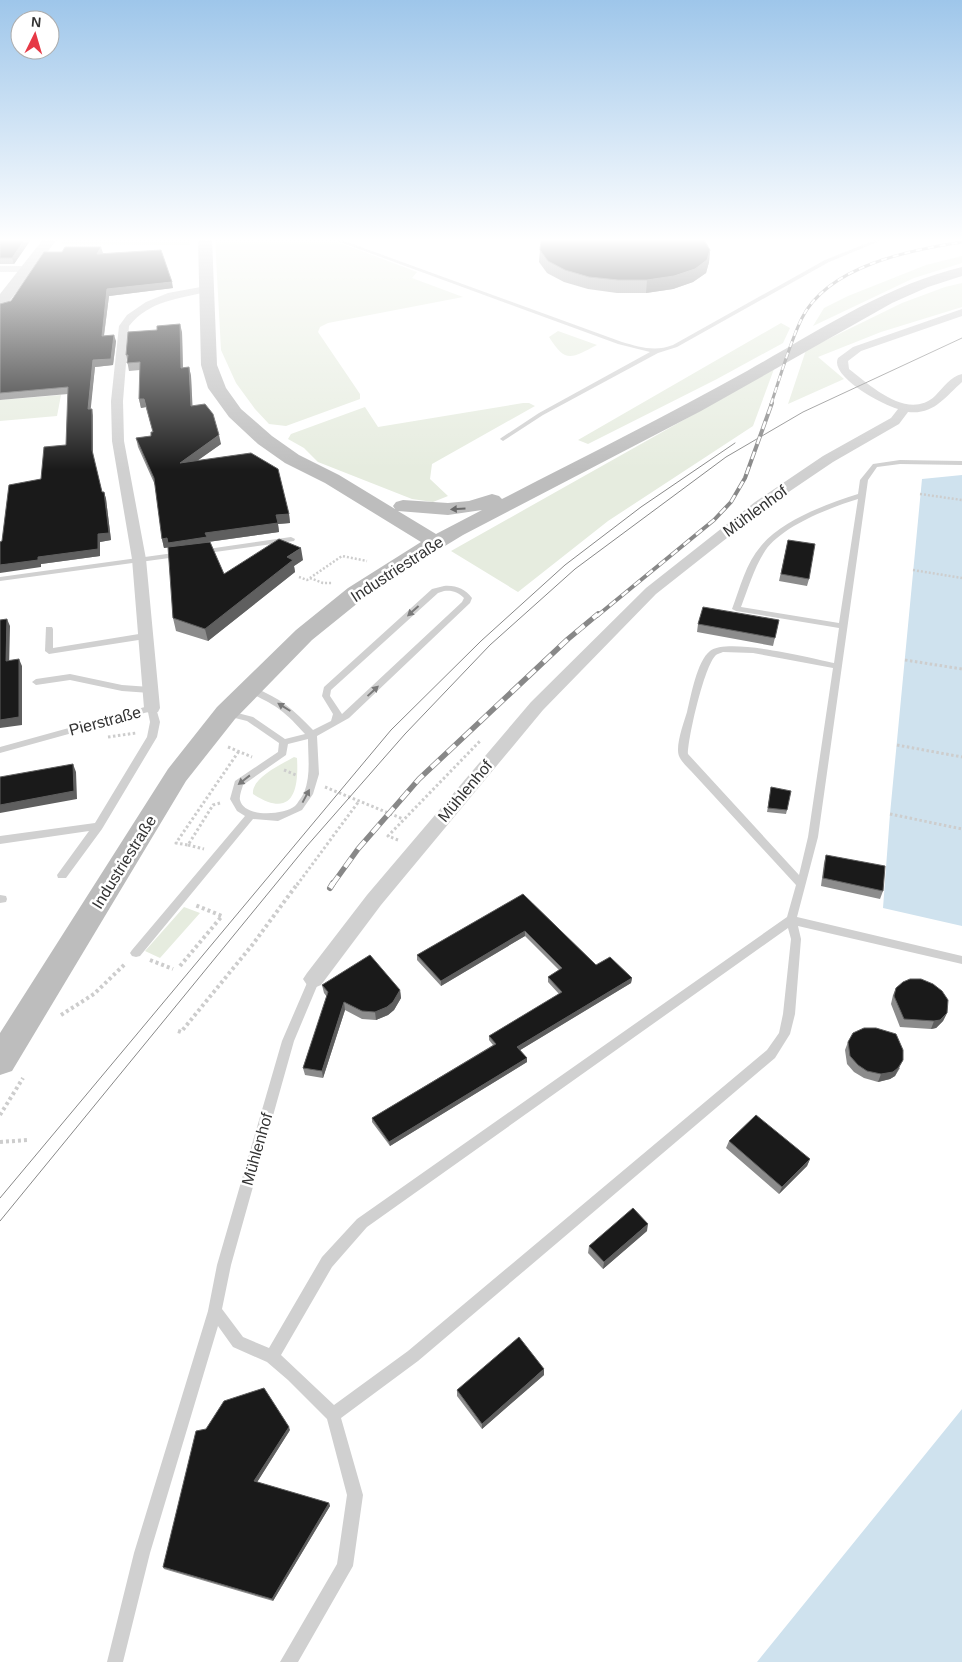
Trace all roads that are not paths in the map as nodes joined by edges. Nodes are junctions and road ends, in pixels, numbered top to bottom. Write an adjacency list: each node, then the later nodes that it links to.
1 (133, 316): 20 (street, Pierstraße)
2 (207, 316): 13 (main road)
3 (545, 316): 7 (lane)
4 (730, 316): 7 (lane)
5 (859, 316): 14 (main road, Industriestraße)
6 (952, 316): 8 (street)
7 (656, 352): 11 (lane)
8 (851, 376): 10 (street)
9 (962, 377): 10 (street)
10 (905, 408): 43 (street, Mühlenhof)
11 (503, 438)
12 (962, 463): 15 (lane)
13 (332, 479): 16 (main road); 19 (main road)
14 (554, 479): 16 (main road, one-way to 16); 17 (main road, Industriestraße)
15 (862, 495): 22 (lane); 22 (lane)
16 (402, 506): 17 (main road)
17 (456, 531): 19 (main road, Industriestraße)
18 (291, 539): 20 (lane)
19 (436, 542): 27 (main road, Industriestraße)
20 (138, 559): 21 (lane); 24 (street, Pierstraße)
21 (0, 579)
22 (842, 626): 25 (lane)
23 (49, 628): 24 (lane)
24 (145, 636): 28 (street, Pierstraße)
25 (836, 666): 39 (lane); 39 (lane)
26 (36, 682): 28 (lane)
27 (248, 689): 30 (main road, Industriestraße); 32 (lane, one-way to 27)
28 (150, 690): 29 (street, Pierstraße)
29 (152, 708): 34 (lane, Pierstraße); 36 (lane)
30 (226, 714): 33 (lane); 44 (main road, Industriestraße)
31 (335, 721): 31 (lane, one-way to 31); 32 (lane)
32 (312, 735): 33 (lane); 35 (lane, one-way to 32)
33 (284, 742): 35 (lane, one-way to 35)
34 (0, 750)
35 (251, 815): 41 (lane)
36 (98, 826): 37 (lane); 38 (lane)
37 (0, 840)
38 (62, 875)
39 (801, 884): 40 (lane)
40 (791, 920): 42 (lane); 46 (lane); 47 (lane)
41 (136, 953)
42 (962, 960)
43 (314, 979): 45 (lane, Mühlenhof)
44 (0, 1060)
45 (215, 1311): 46 (lane); 48 (lane, Mühlenhof)
46 (272, 1357): 47 (lane)
47 (333, 1415): 49 (lane)
48 (115, 1662)
49 (288, 1662)

